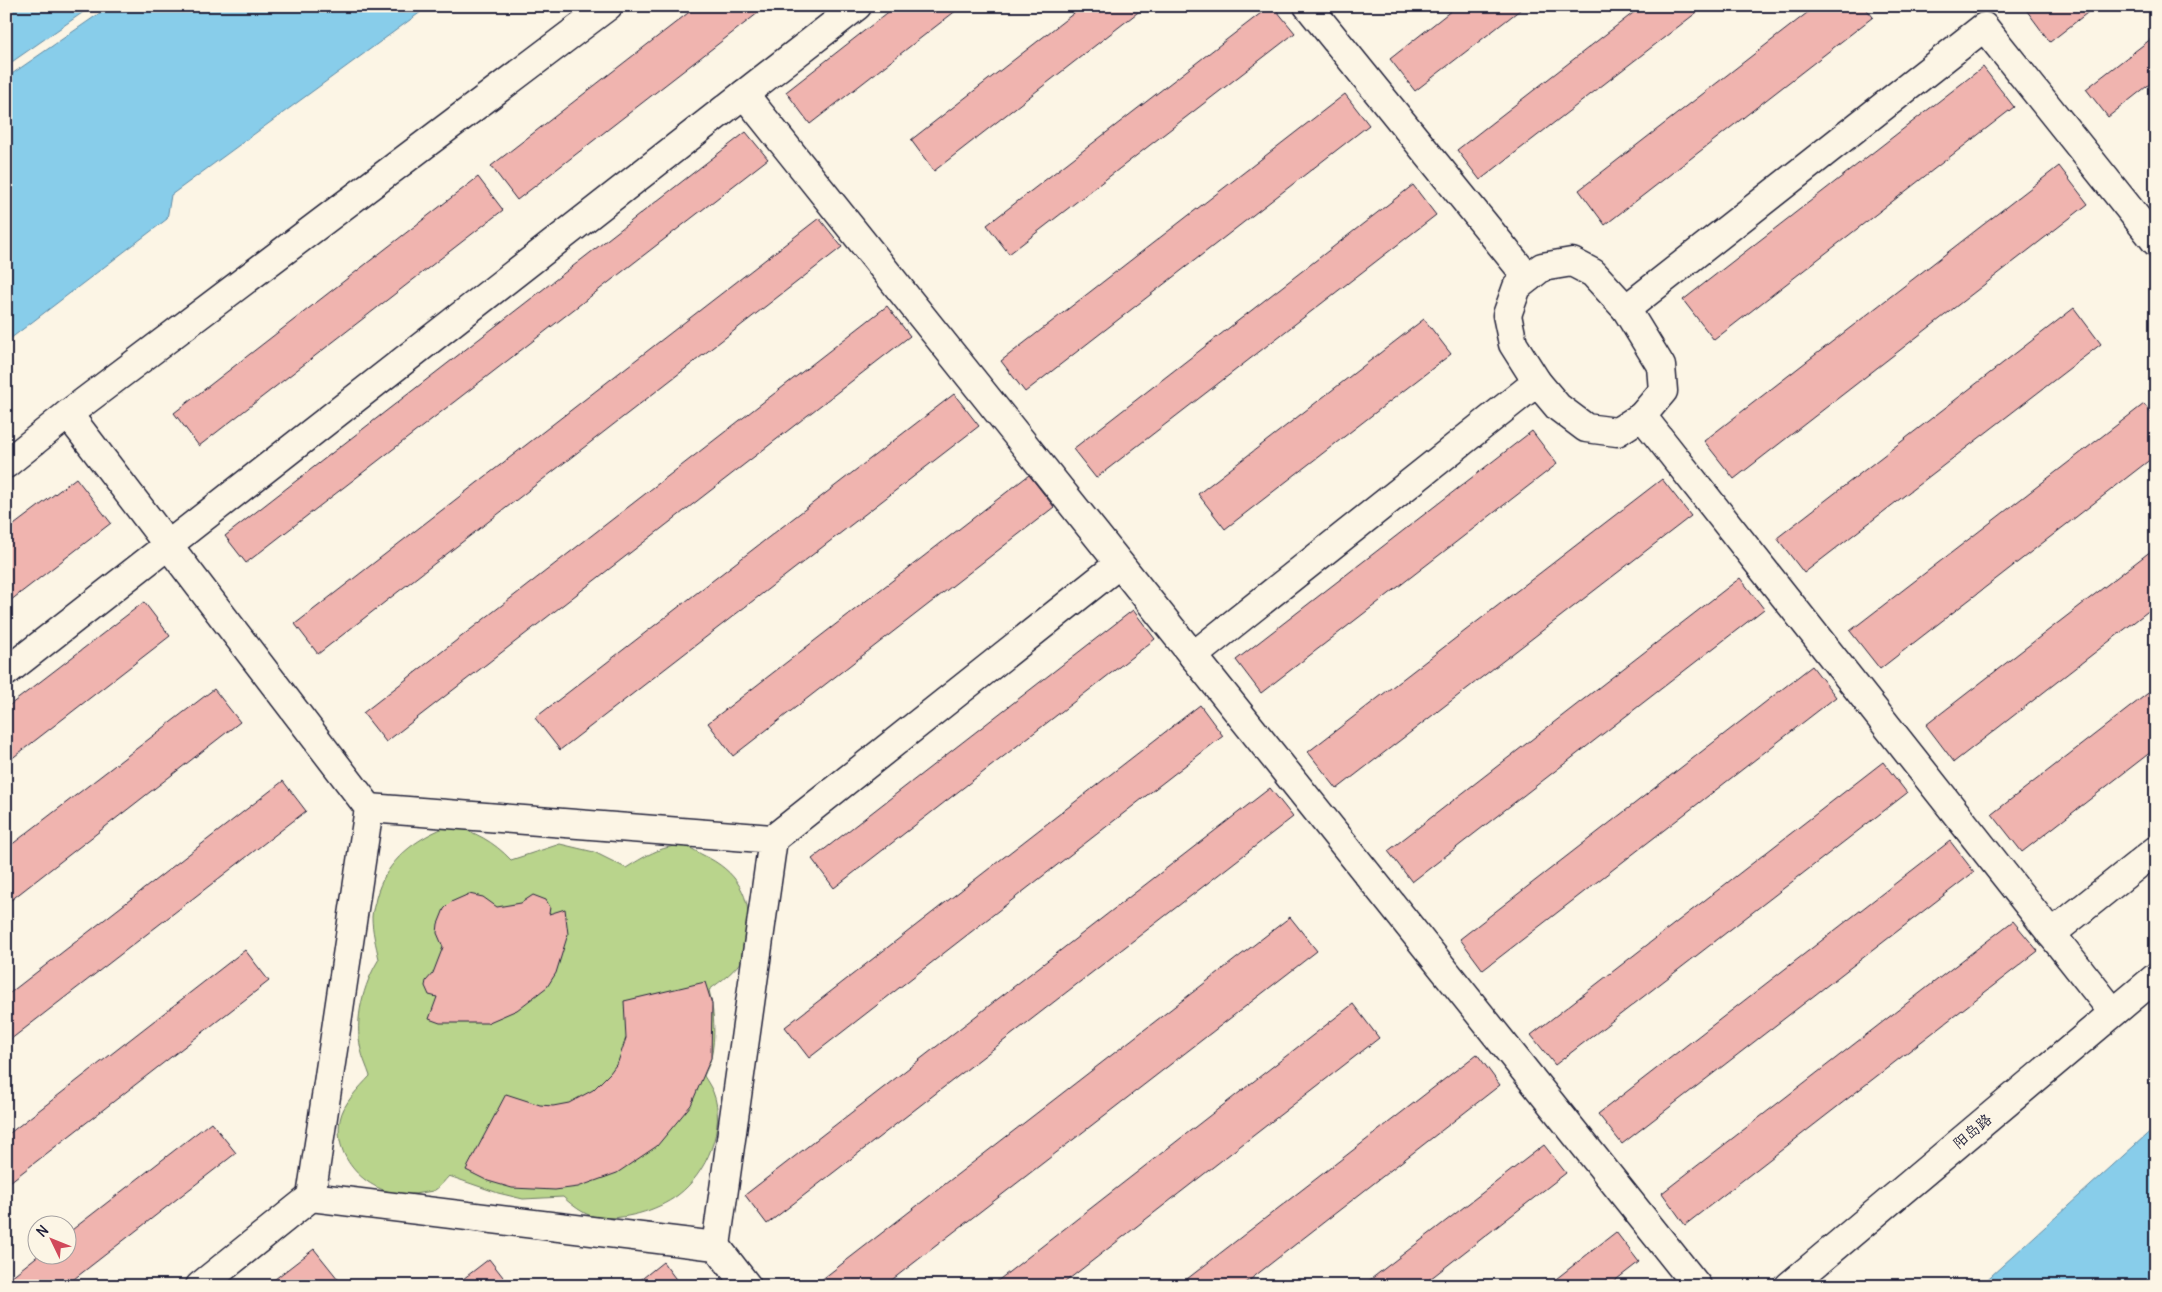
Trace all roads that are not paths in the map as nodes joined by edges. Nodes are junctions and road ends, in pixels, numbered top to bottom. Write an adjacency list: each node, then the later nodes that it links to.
1 (608, 6): 9 (street)
2 (857, 6): 4 (street)
3 (1308, 6): 6 (street)
4 (744, 94): 12 (street); 13 (street)
5 (2156, 242): 7 (street)
6 (1528, 278): 7 (street); 8 (street)
7 (1626, 309): 10 (street)
8 (1536, 382): 10 (street); 14 (street)
9 (68, 414): 11 (street); 12 (street)
10 (1642, 416): 19 (street)
11 (6, 464)
12 (168, 545): 15 (street); 16 (street)
13 (1120, 564): 14 (street); 17 (street)
14 (1193, 656): 26 (street)
15 (6, 672)
16 (369, 808): 17 (street); 22 (street)
17 (773, 839): 23 (street)
18 (2156, 850): 19 (street)
19 (2051, 934): 21 (street)
20 (2156, 978): 21 (street, 阳岛路)
21 (2113, 1012): 27 (street, 阳岛路)
22 (311, 1197): 23 (street); 24 (street)
23 (716, 1246): 25 (street)
24 (200, 1286)
25 (747, 1286)
26 (1696, 1286)
27 (1789, 1286)

